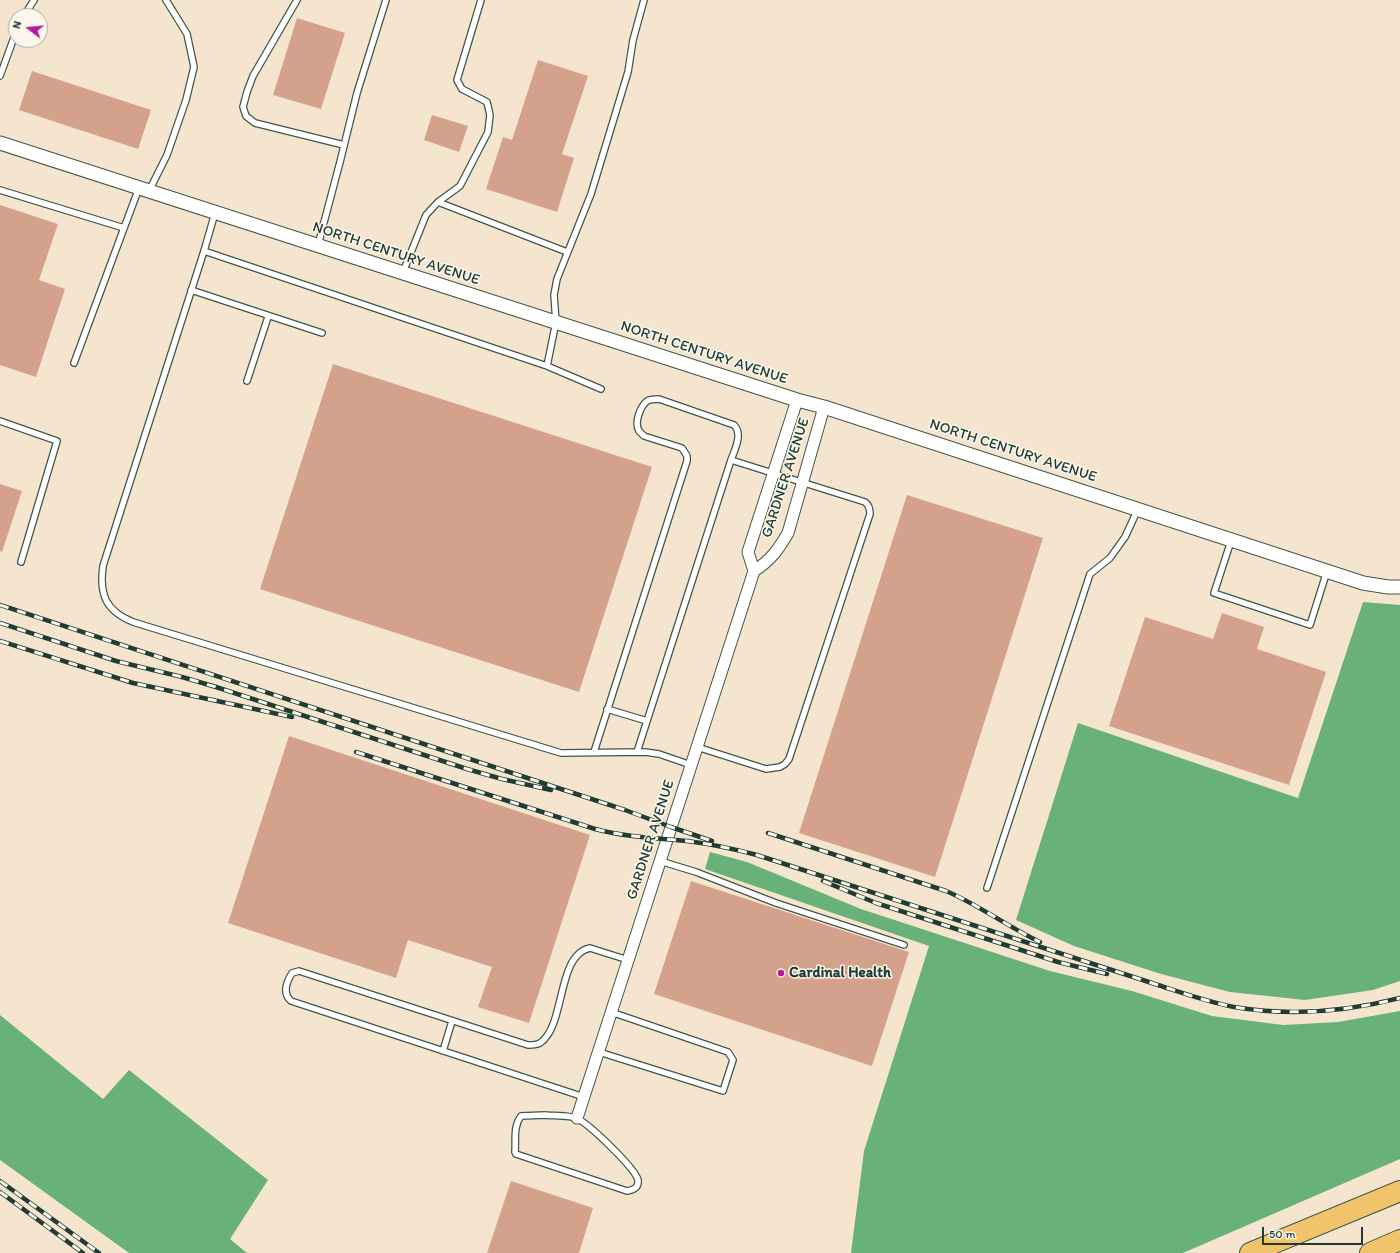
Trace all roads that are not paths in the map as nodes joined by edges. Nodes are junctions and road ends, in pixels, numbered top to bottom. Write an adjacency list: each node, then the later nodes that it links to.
1 (166, 0): 11 (lane)
2 (297, 0): 9 (lane)
3 (386, 0): 9 (lane)
4 (481, 0): 12 (lane)
5 (644, 0): 17 (lane)
6 (10, 48): 7 (lane)
7 (0, 76)
8 (0, 143): 11 (street, NORTH CENTURY AVENUE)
9 (344, 146): 15 (lane)
10 (0, 190): 14 (lane)
11 (144, 190): 13 (street, NORTH CENTURY AVENUE); 14 (lane)
12 (438, 202): 17 (lane); 18 (lane)
13 (215, 212): 15 (street, NORTH CENTURY AVENUE); 16 (lane)
14 (124, 228): 23 (lane)
15 (318, 246): 18 (street, NORTH CENTURY AVENUE)
16 (204, 251): 19 (lane); 24 (lane)
17 (567, 252): 21 (lane)
18 (403, 273): 21 (street, NORTH CENTURY AVENUE)
19 (191, 290): 20 (lane); 42 (lane)
20 (268, 316): 22 (lane); 25 (lane)
21 (556, 322): 24 (lane); 27 (street, NORTH CENTURY AVENUE)
22 (322, 333)
23 (74, 363)
24 (547, 366): 26 (lane)
25 (248, 381)
26 (601, 389)
27 (797, 400): 28 (street, NORTH CENTURY AVENUE); 31 (street, GARDNER AVENUE)
28 (824, 407): 32 (street, GARDNER AVENUE); 33 (street, NORTH CENTURY AVENUE)
29 (0, 421): 35 (lane)
30 (731, 460): 31 (lane); 39 (lane); 40 (lane)
31 (773, 473): 32 (lane); 36 (street, GARDNER AVENUE)
32 (802, 482): 36 (street, GARDNER AVENUE); 41 (lane)
33 (1138, 509): 34 (street, NORTH CENTURY AVENUE); 46 (lane)
34 (1232, 540): 37 (street, NORTH CENTURY AVENUE); 37 (lane)
35 (21, 562)
36 (754, 570): 41 (street, GARDNER AVENUE)
37 (1327, 571): 38 (street, NORTH CENTURY AVENUE)
38 (1400, 587)
39 (607, 709): 40 (lane); 42 (lane)
40 (647, 721): 43 (lane)
41 (697, 747): 44 (street, GARDNER AVENUE)
42 (594, 752): 43 (lane)
43 (637, 752): 44 (lane)
44 (691, 765): 45 (street, GARDNER AVENUE)
45 (660, 861): 47 (lane); 48 (street, GARDNER AVENUE)
46 (987, 888)
47 (904, 945)
48 (628, 960): 49 (street, GARDNER AVENUE); 50 (lane)
49 (611, 1012): 52 (street, GARDNER AVENUE); 52 (lane)
50 (452, 1021): 51 (lane); 51 (lane)
51 (443, 1051): 53 (lane)
52 (598, 1052): 53 (street, GARDNER AVENUE)
53 (584, 1097): 54 (street, GARDNER AVENUE)
54 (577, 1118): 54 (lane)
55 (1400, 1191): 57 (highway)
56 (1400, 1240): 58 (highway)
57 (1250, 1253)
58 (1370, 1253)

